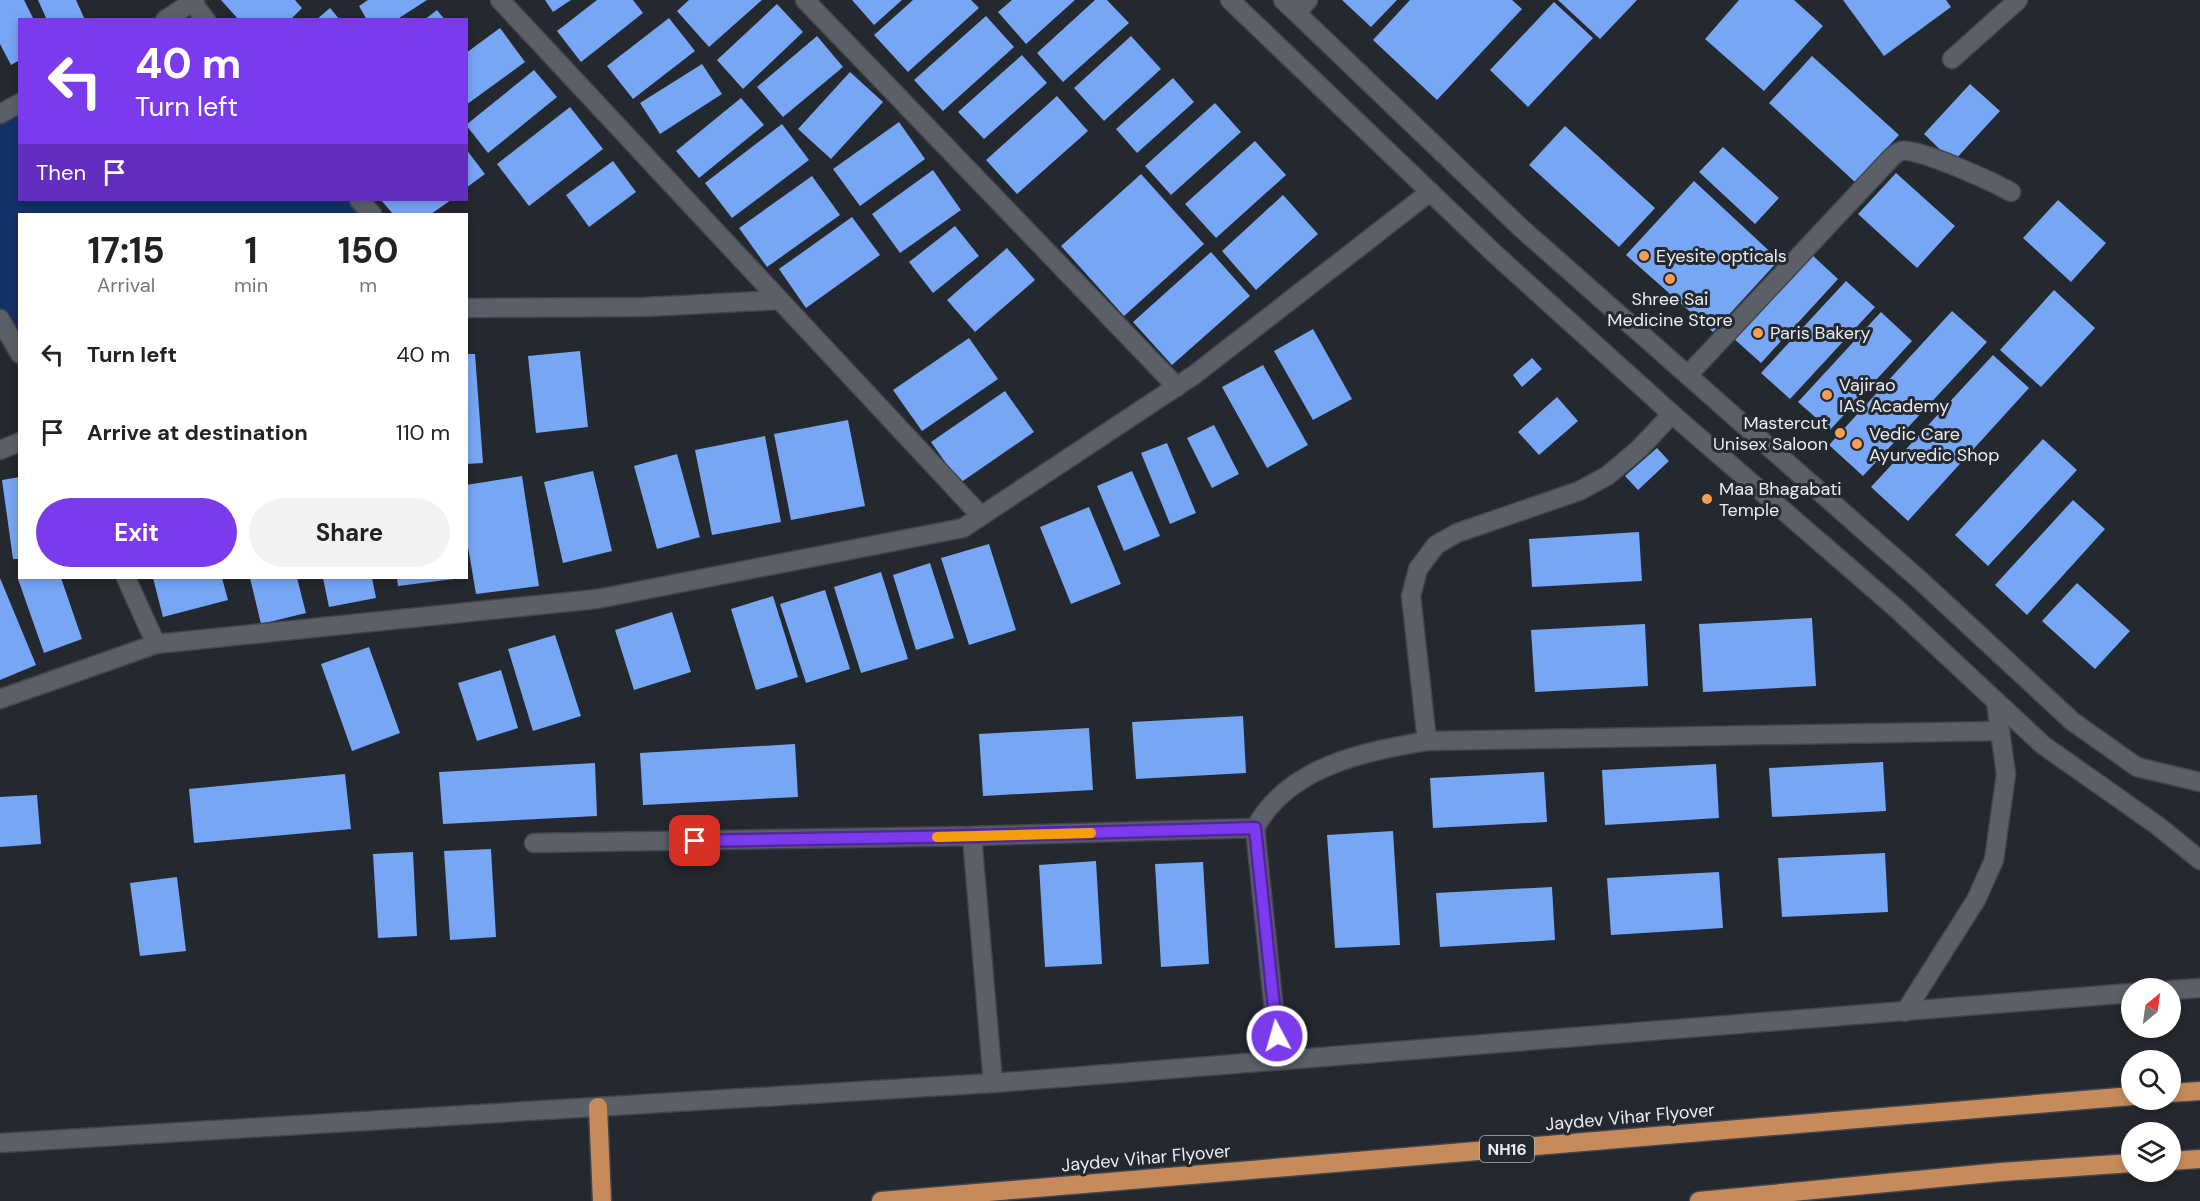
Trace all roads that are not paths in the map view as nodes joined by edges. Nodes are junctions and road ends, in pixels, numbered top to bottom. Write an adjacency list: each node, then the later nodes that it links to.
1 (500, 0): 16 (street)
2 (806, 0): 21 (street)
3 (1230, 0): 12 (street)
4 (2018, 0): 9 (street)
5 (193, 1): 7 (street); 8 (street)
6 (1296, 4): 20 (street)
7 (168, 18)
8 (205, 18)
9 (1952, 58)
10 (18, 104): 11 (street)
11 (0, 114)
12 (1430, 192): 21 (street); 22 (street)
13 (2011, 192): 20 (street)
14 (360, 201): 15 (street)
15 (371, 213)
16 (779, 300): 17 (street); 25 (street)
17 (468, 308)
18 (0, 319): 19 (street)
19 (18, 350)
20 (1688, 375): 32 (street)
21 (1177, 387): 25 (street)
22 (1672, 414): 29 (street); 31 (street)
23 (18, 443): 24 (street)
24 (0, 450)
25 (981, 516): 27 (street)
26 (126, 579): 27 (street)
27 (156, 644): 28 (street)
28 (0, 699)
29 (1996, 702): 30 (street); 36 (street)
30 (2000, 731): 31 (street); 40 (street)
31 (1427, 741): 33 (street)
32 (2200, 782)
33 (1255, 828): 34 (street); 41 (street)
34 (972, 836): 35 (street); 42 (street)
35 (534, 843)
36 (2200, 860)
37 (2200, 988): 38 (street)
38 (2181, 989)
39 (2121, 994): 40 (street)
40 (1905, 1012): 41 (street)
41 (1279, 1059): 42 (street)
42 (993, 1083): 46 (street)
43 (2200, 1091): 44 (highway)
44 (2181, 1092)
45 (2121, 1097): 52 (highway, Jaydev Vihar Flyover / NH16)
46 (598, 1107): 47 (street); 51 (highway)
47 (0, 1143)
48 (2200, 1159): 49 (highway)
49 (2181, 1160)
50 (2121, 1164): 53 (highway)
51 (602, 1201)
52 (881, 1201)
53 (1699, 1201)

